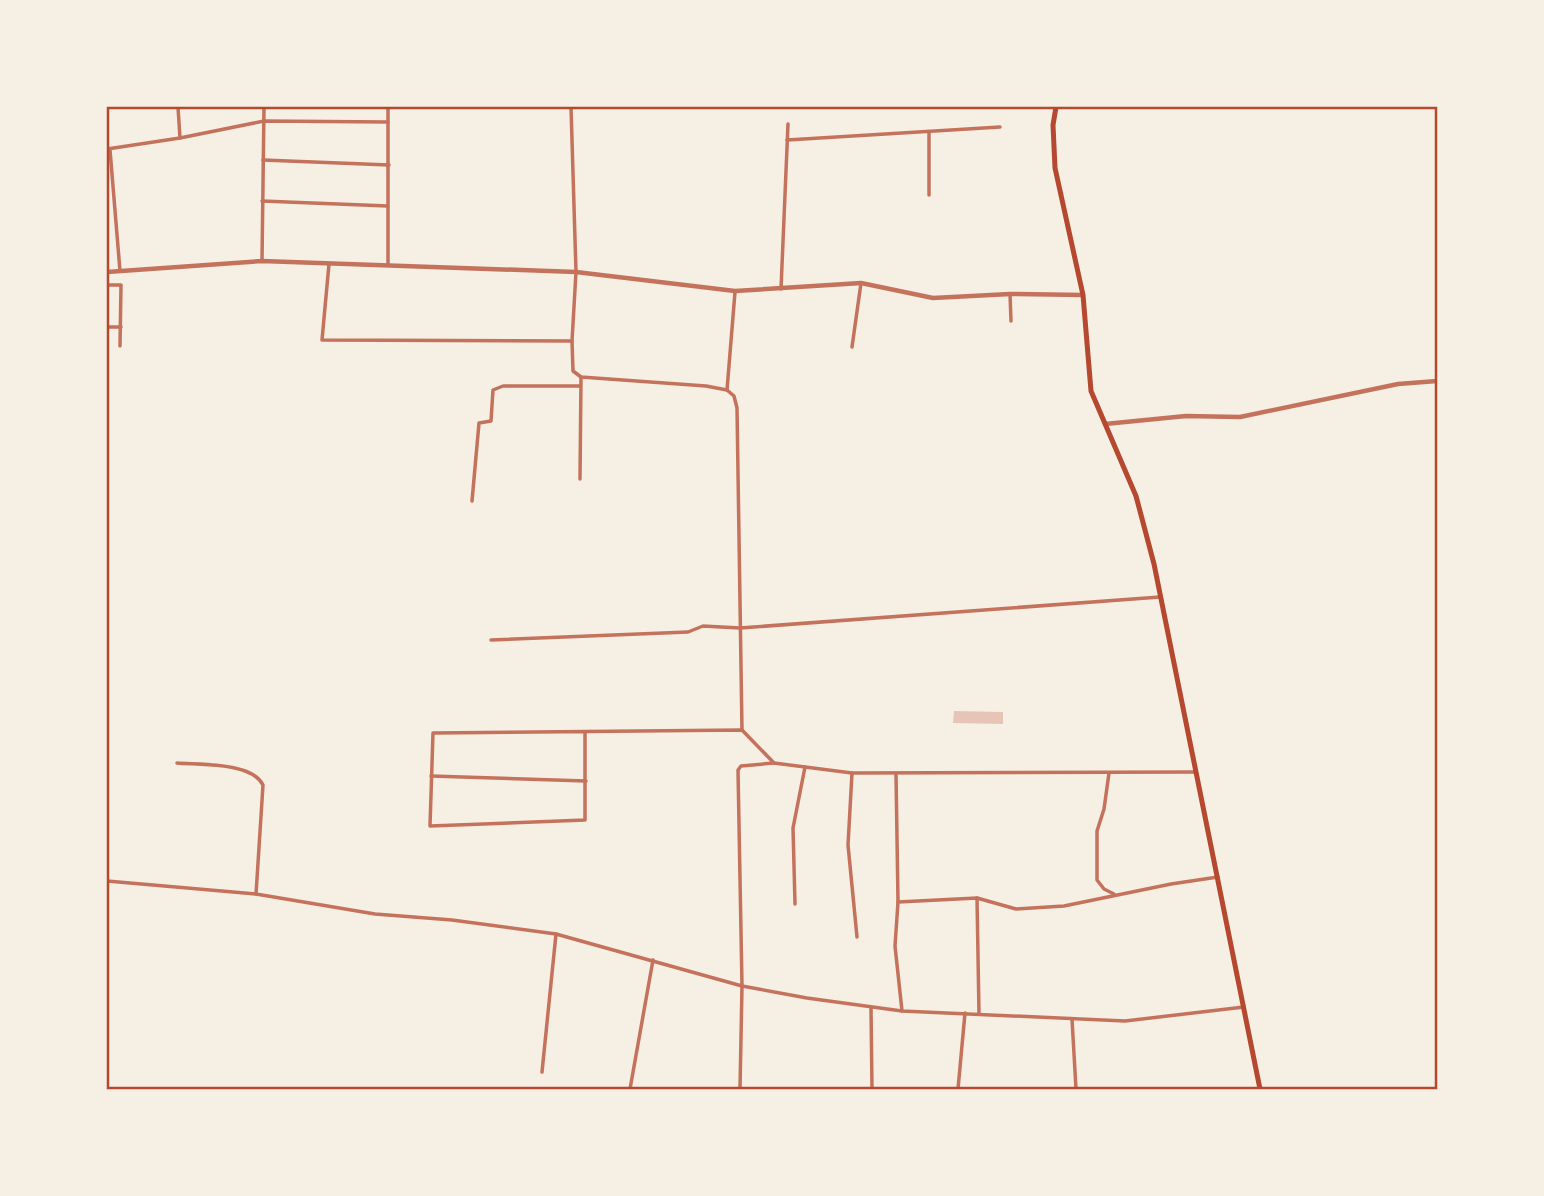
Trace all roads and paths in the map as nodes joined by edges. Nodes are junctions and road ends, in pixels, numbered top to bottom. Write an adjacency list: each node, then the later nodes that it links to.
1 (178, 107): 11 (street)
2 (264, 107): 6 (street)
3 (388, 107): 7 (street)
4 (571, 107): 24 (street)
5 (1056, 107): 30 (main road)
6 (264, 121): 7 (street); 11 (street); 14 (street)
7 (388, 122): 15 (street)
8 (788, 124): 12 (street)
9 (1000, 127): 10 (street)
10 (929, 132): 12 (street); 16 (street)
11 (180, 138): 13 (street)
12 (787, 140): 27 (street)
13 (108, 149): 22 (street)
14 (263, 160): 15 (street); 17 (street)
15 (389, 165): 18 (street)
16 (929, 195)
17 (262, 201): 18 (street); 19 (street)
18 (388, 206): 21 (street)
19 (262, 261): 20 (street); 22 (street)
20 (329, 264): 21 (street); 34 (street)
21 (388, 265): 24 (street)
22 (120, 271): 23 (street)
23 (107, 272)
24 (576, 272): 28 (street); 34 (street)
25 (861, 283): 27 (street); 29 (street); 36 (street)
26 (107, 285): 33 (street)
27 (781, 289): 28 (street)
28 (735, 291): 40 (street)
29 (1010, 294): 30 (street); 31 (street)
30 (1083, 295): 41 (main road)
31 (1011, 321)
32 (107, 327): 33 (street)
33 (121, 327): 35 (street)
34 (572, 341): 37 (street)
35 (120, 346)
36 (852, 347)
37 (581, 377): 39 (street); 40 (street)
38 (1437, 381): 41 (street)
39 (580, 386): 42 (street); 43 (street)
40 (727, 390): 45 (street)
41 (1105, 424): 44 (main road)
42 (580, 479)
43 (472, 501)
44 (1160, 597): 45 (street); 52 (main road)
45 (740, 628): 46 (street); 47 (street)
46 (491, 640)
47 (742, 730): 48 (street); 50 (street)
48 (585, 732): 56 (street); 57 (street)
49 (177, 763): 60 (street)
50 (774, 764): 51 (street); 68 (street)
51 (805, 767): 53 (street); 64 (street)
52 (1195, 772): 54 (street); 58 (main road)
53 (852, 773): 55 (street); 66 (street)
54 (1109, 773): 55 (street); 61 (street)
55 (896, 774): 63 (street)
56 (431, 776): 57 (street); 57 (street)
57 (586, 781)
58 (1218, 877): 61 (street); 70 (main road)
59 (107, 881): 60 (street)
60 (256, 894): 65 (street)
61 (1116, 895): 62 (street)
62 (977, 898): 63 (street); 73 (street)
63 (898, 902): 71 (street)
64 (795, 904)
65 (556, 934): 67 (street); 75 (street)
66 (857, 937)
67 (653, 960): 68 (street); 76 (street)
68 (742, 986): 69 (street); 77 (street)
69 (871, 1007): 71 (street); 78 (street)
70 (1244, 1007): 74 (street); 81 (main road)
71 (902, 1011): 72 (street)
72 (965, 1013): 73 (street); 79 (street)
73 (979, 1014): 74 (street)
74 (1072, 1019): 80 (street)
75 (542, 1072)
76 (630, 1089)
77 (740, 1089)
78 (872, 1089)
79 (958, 1089)
80 (1076, 1089)
81 (1260, 1089)

